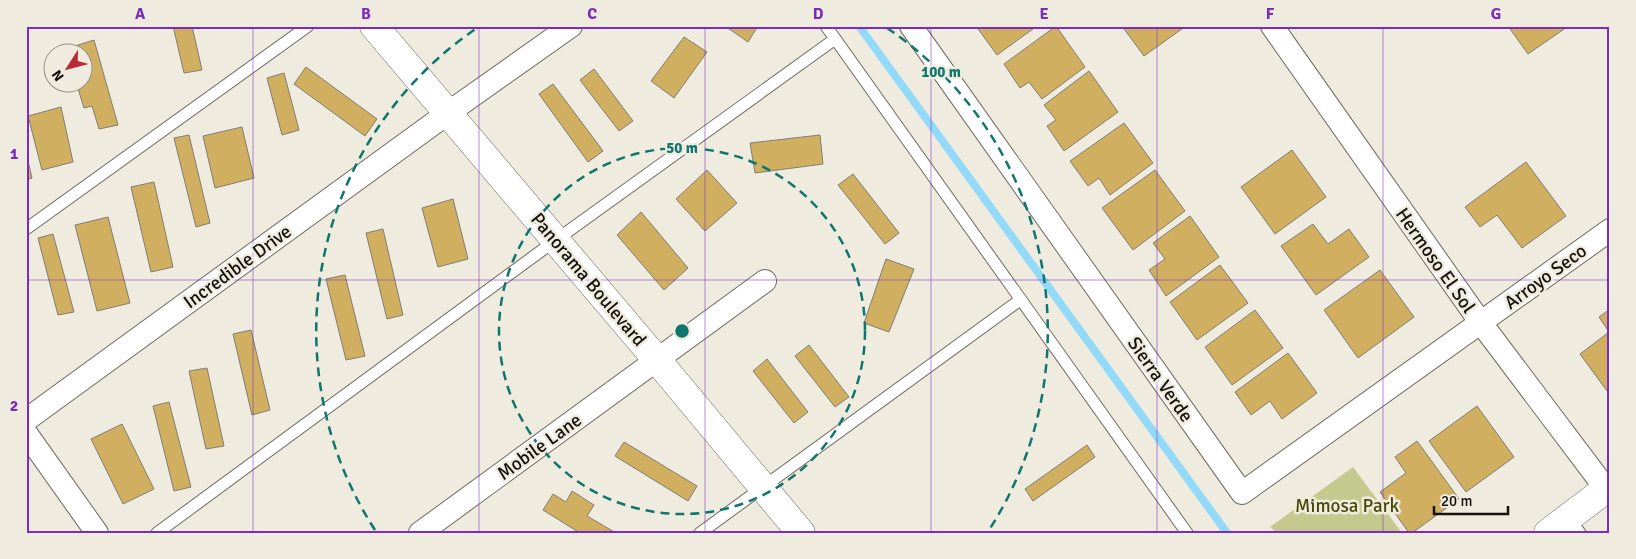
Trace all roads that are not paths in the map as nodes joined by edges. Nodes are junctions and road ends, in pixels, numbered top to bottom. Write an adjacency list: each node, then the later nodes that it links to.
1 (308, 26): 9 (lane)
2 (374, 26): 8 (street, Panorama Boulevard)
3 (570, 26): 8 (street, Incredible Drive)
4 (826, 26): 7 (lane)
5 (911, 26): 14 (street, Sierra Verde)
6 (1272, 26): 14 (street, Hermoso El Sol)
7 (835, 39): 11 (lane); 13 (lane)
8 (448, 113): 11 (street, Panorama Boulevard); 16 (street, Incredible Drive)
9 (26, 229)
10 (1610, 230): 14 (street, Arroyo Seco)
11 (556, 240): 15 (street, Panorama Boulevard); 22 (lane)
12 (765, 281): 15 (street, Mobile Lane)
13 (1020, 300): 18 (lane); 26 (lane)
14 (1481, 323): 19 (street, Hermoso El Sol)
15 (657, 360): 18 (street, Panorama Boulevard); 23 (street, Mobile Lane)
16 (26, 420)
17 (26, 433): 21 (street)
18 (763, 487): 24 (lane); 25 (street, Panorama Boulevard)
19 (1608, 488): 20 (street)
20 (1565, 528)
21 (97, 533)
22 (157, 533)
23 (420, 533)
24 (700, 533)
25 (801, 533)
26 (1187, 533)

